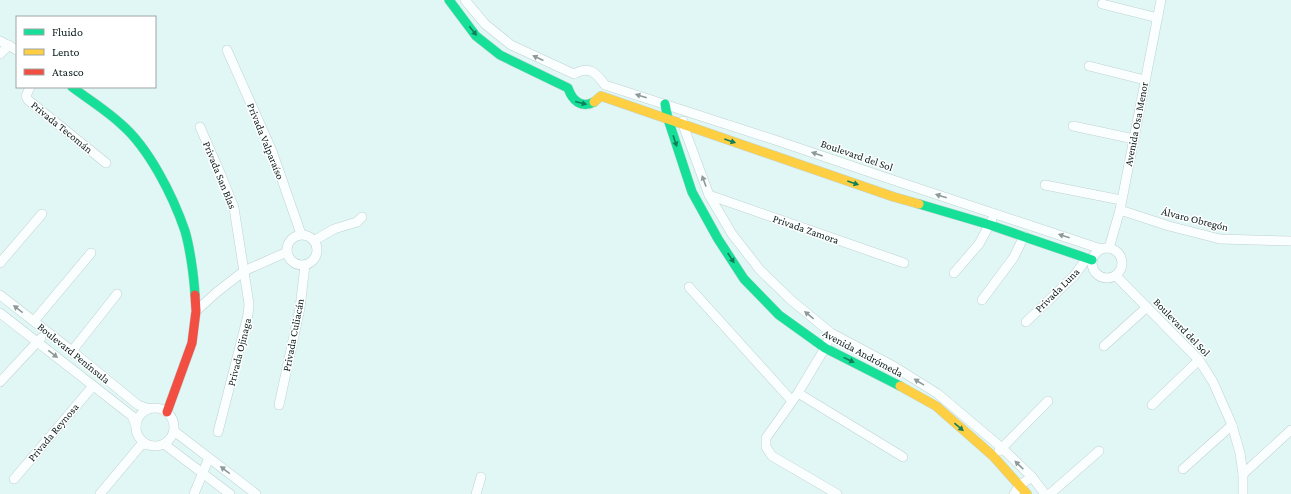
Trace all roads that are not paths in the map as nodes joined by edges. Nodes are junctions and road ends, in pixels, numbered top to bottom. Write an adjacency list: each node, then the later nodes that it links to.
1 (449, 0): 16 (street, one-way to 16)
2 (465, 0): 14 (street, Boulevard del Sol, one-way to 2)
3 (1161, 0): 5 (street, Avenida Osa Menor)
4 (1102, 4): 5 (street)
5 (1158, 18): 11 (street, Avenida Osa Menor)
6 (0, 41): 7 (street)
7 (13, 48): 9 (street)
8 (227, 50): 29 (street, Privada Valparaíso)
9 (0, 54)
10 (1089, 66): 11 (street)
11 (1145, 80): 20 (street, Avenida Osa Menor)
12 (30, 88): 21 (street, Privada Tecomán)
13 (73, 88): 48 (street)
14 (665, 104): 15 (street, Boulevard del Sol); 16 (street, Avenida Andrómeda)
15 (683, 110): 17 (street, Avenida Andrómeda); 25 (street, Boulevard del Sol, one-way to 15)
16 (668, 119): 17 (street); 56 (street, Avenida Andrómeda, one-way to 56)
17 (683, 125): 23 (street, Avenida Andrómeda, one-way to 17); 28 (street, one-way to 28)
18 (1073, 126): 20 (street)
19 (200, 127): 40 (street, Privada San Blas)
20 (1134, 139): 24 (street, Avenida Osa Menor)
21 (106, 163)
22 (1044, 185): 24 (street, Álvaro Obregón)
23 (709, 196): 38 (street, Privada Zamora); 53 (street, Avenida Andrómeda, one-way to 23)
24 (1120, 205): 32 (street, Álvaro Obregón); 33 (street, Avenida Osa Menor)
25 (995, 213): 28 (street); 33 (street, Boulevard del Sol, one-way to 25)
26 (42, 214): 37 (street)
27 (362, 217): 31 (street)
28 (990, 225): 30 (street); 41 (street)
29 (300, 234): 31 (street); 34 (street)
30 (1024, 236): 36 (street); 46 (street)
31 (315, 240): 39 (street)
32 (1291, 241)
33 (1105, 248): 36 (street); 42 (street)
34 (287, 252): 39 (street); 40 (street)
35 (91, 253): 50 (street)
36 (1090, 259): 42 (street); 51 (street, Privada Luna)
37 (0, 263)
38 (904, 263)
39 (305, 265): 64 (street, Privada Culiacán)
40 (244, 271): 48 (street); 72 (street, Privada Ojinaga)
41 (954, 274)
42 (1116, 276): 47 (street, Boulevard del Sol)
43 (689, 288): 62 (street)
44 (117, 294): 57 (street)
45 (0, 295): 50 (street, Boulevard Península, one-way to 45)
46 (982, 300)
47 (1147, 307): 55 (street); 58 (street, Boulevard del Sol)
48 (196, 311): 67 (street)
49 (0, 313): 54 (street, Boulevard Península)
50 (34, 321): 52 (street, Boulevard Península)
51 (1026, 322)
52 (46, 331): 54 (street); 57 (street, Boulevard Península)
53 (831, 333): 56 (street); 75 (street, Avenida Andrómeda, one-way to 53)
54 (38, 342): 59 (street); 60 (street, Boulevard Península, one-way to 60)
55 (1104, 346)
56 (825, 348): 61 (street); 77 (street, Avenida Andrómeda, one-way to 77)
57 (72, 351): 66 (street, Boulevard Península)
58 (1199, 360): 65 (street); 68 (street, Boulevard del Sol)
59 (0, 382)
60 (94, 386): 69 (street, Boulevard Península); 85 (street, Privada Reynosa)
61 (798, 393): 62 (street); 78 (street)
62 (792, 401): 92 (street)
63 (1048, 402): 75 (street)
64 (279, 405)
65 (1152, 405)
66 (149, 409): 67 (street); 69 (street)
67 (167, 412): 71 (street)
68 (1232, 425): 80 (street); 82 (street, Boulevard del Sol)
69 (136, 426): 73 (street)
70 (1291, 430): 82 (street)
71 (174, 431): 74 (street); 79 (street)
72 (218, 432)
73 (146, 444): 74 (street); 87 (street)
74 (164, 444): 81 (street)
75 (1002, 448): 77 (street); 84 (street, Avenida Andrómeda, one-way to 75)
76 (1099, 451): 96 (street)
77 (993, 456): 86 (street, Avenida Andrómeda)
78 (903, 457)
79 (209, 458): 81 (street); 90 (street, one-way to 79)
80 (1183, 469)
81 (203, 474): 88 (street); 89 (street)
82 (1243, 474): 97 (street, Boulevard del Sol)
83 (481, 477): 91 (street)
84 (1032, 477): 86 (street); 95 (street, Avenida Andrómeda)
85 (14, 479)
86 (1020, 485): 93 (street); 94 (street, Avenida Andrómeda)
87 (100, 494)
88 (194, 494)
89 (230, 494)
90 (256, 494)
91 (476, 494)
92 (837, 494)
93 (1014, 494)
94 (1028, 494)
95 (1045, 494)
96 (1050, 494)
97 (1243, 494)

